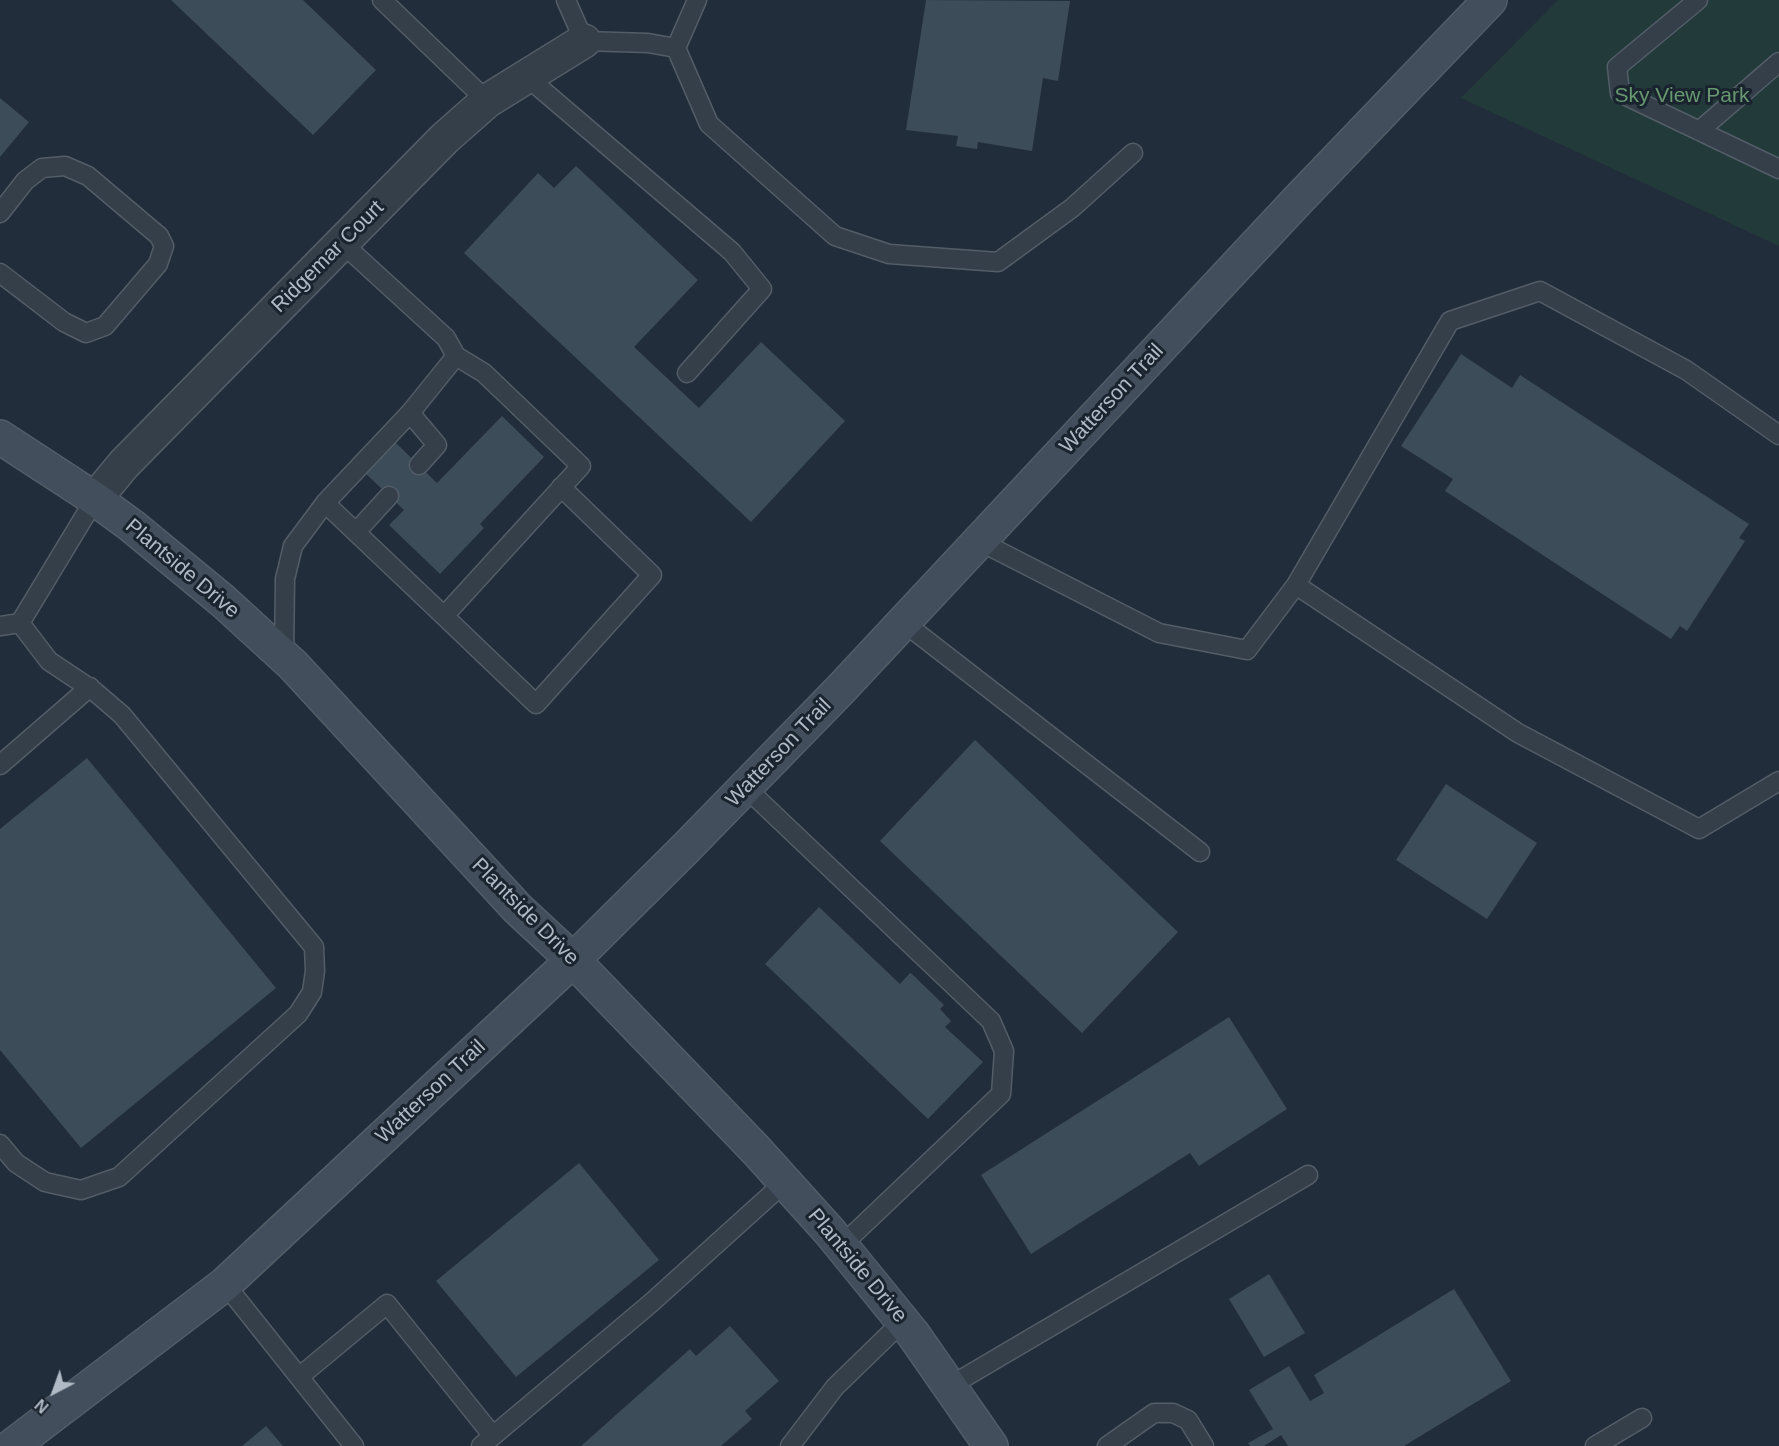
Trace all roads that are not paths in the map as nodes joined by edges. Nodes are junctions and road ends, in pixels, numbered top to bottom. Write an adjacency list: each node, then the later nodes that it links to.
1 (382, 0): 10 (lane)
2 (566, 0): 6 (lane)
3 (697, 0): 7 (lane)
4 (1490, 0): 28 (main road, Watterson Trail)
5 (1698, 0): 11 (lane)
6 (584, 41): 7 (lane); 9 (street, Ridgemar Court)
7 (676, 48): 12 (lane)
8 (1779, 62): 11 (lane)
9 (527, 77): 10 (street, Ridgemar Court); 18 (lane)
10 (488, 101): 15 (street, Ridgemar Court)
11 (1699, 131): 13 (lane)
12 (1133, 153)
13 (1779, 169)
14 (0, 213): 16 (lane)
15 (342, 243): 17 (lane); 25 (street, Ridgemar Court)
16 (0, 273)
17 (456, 356): 19 (lane); 23 (lane)
18 (687, 373)
19 (410, 413): 22 (lane); 26 (lane)
20 (1779, 435): 29 (lane)
21 (0, 437): 25 (main road, Plantside Drive)
22 (419, 465)
23 (561, 487): 30 (lane); 30 (lane)
24 (390, 496): 27 (lane)
25 (95, 499): 32 (lane); 34 (main road, Plantside Drive)
26 (325, 503): 27 (lane); 34 (lane)
27 (356, 532): 30 (lane)
28 (980, 541): 29 (lane); 31 (main road, Watterson Trail)
29 (1296, 585): 37 (lane)
30 (444, 616)
31 (903, 622): 38 (main road, Watterson Trail); 39 (lane)
32 (20, 623): 33 (lane); 35 (lane)
33 (0, 626)
34 (284, 658): 40 (main road, Plantside Drive)
35 (90, 687): 36 (lane); 41 (lane)
36 (0, 765)
37 (1779, 781)
38 (745, 787): 40 (main road, Watterson Trail); 44 (lane)
39 (1200, 852)
40 (573, 960): 43 (main road, Plantside Drive); 45 (main road, Watterson Trail)
41 (0, 1143)
42 (1308, 1175): 48 (lane)
43 (785, 1182): 44 (main road, Plantside Drive); 50 (lane)
44 (841, 1246): 46 (main road, Plantside Drive)
45 (225, 1284): 47 (lane); 51 (main road, Watterson Trail)
46 (903, 1321): 48 (main road, Plantside Drive); 53 (lane)
47 (299, 1377): 50 (lane); 52 (lane)
48 (950, 1386): 54 (main road, Plantside Drive)
49 (1642, 1418): 57 (lane)
50 (487, 1441)
51 (12, 1446)
52 (354, 1446)
53 (790, 1446)
54 (991, 1446)
55 (1107, 1446): 56 (lane)
56 (1204, 1446)
57 (1595, 1446)

